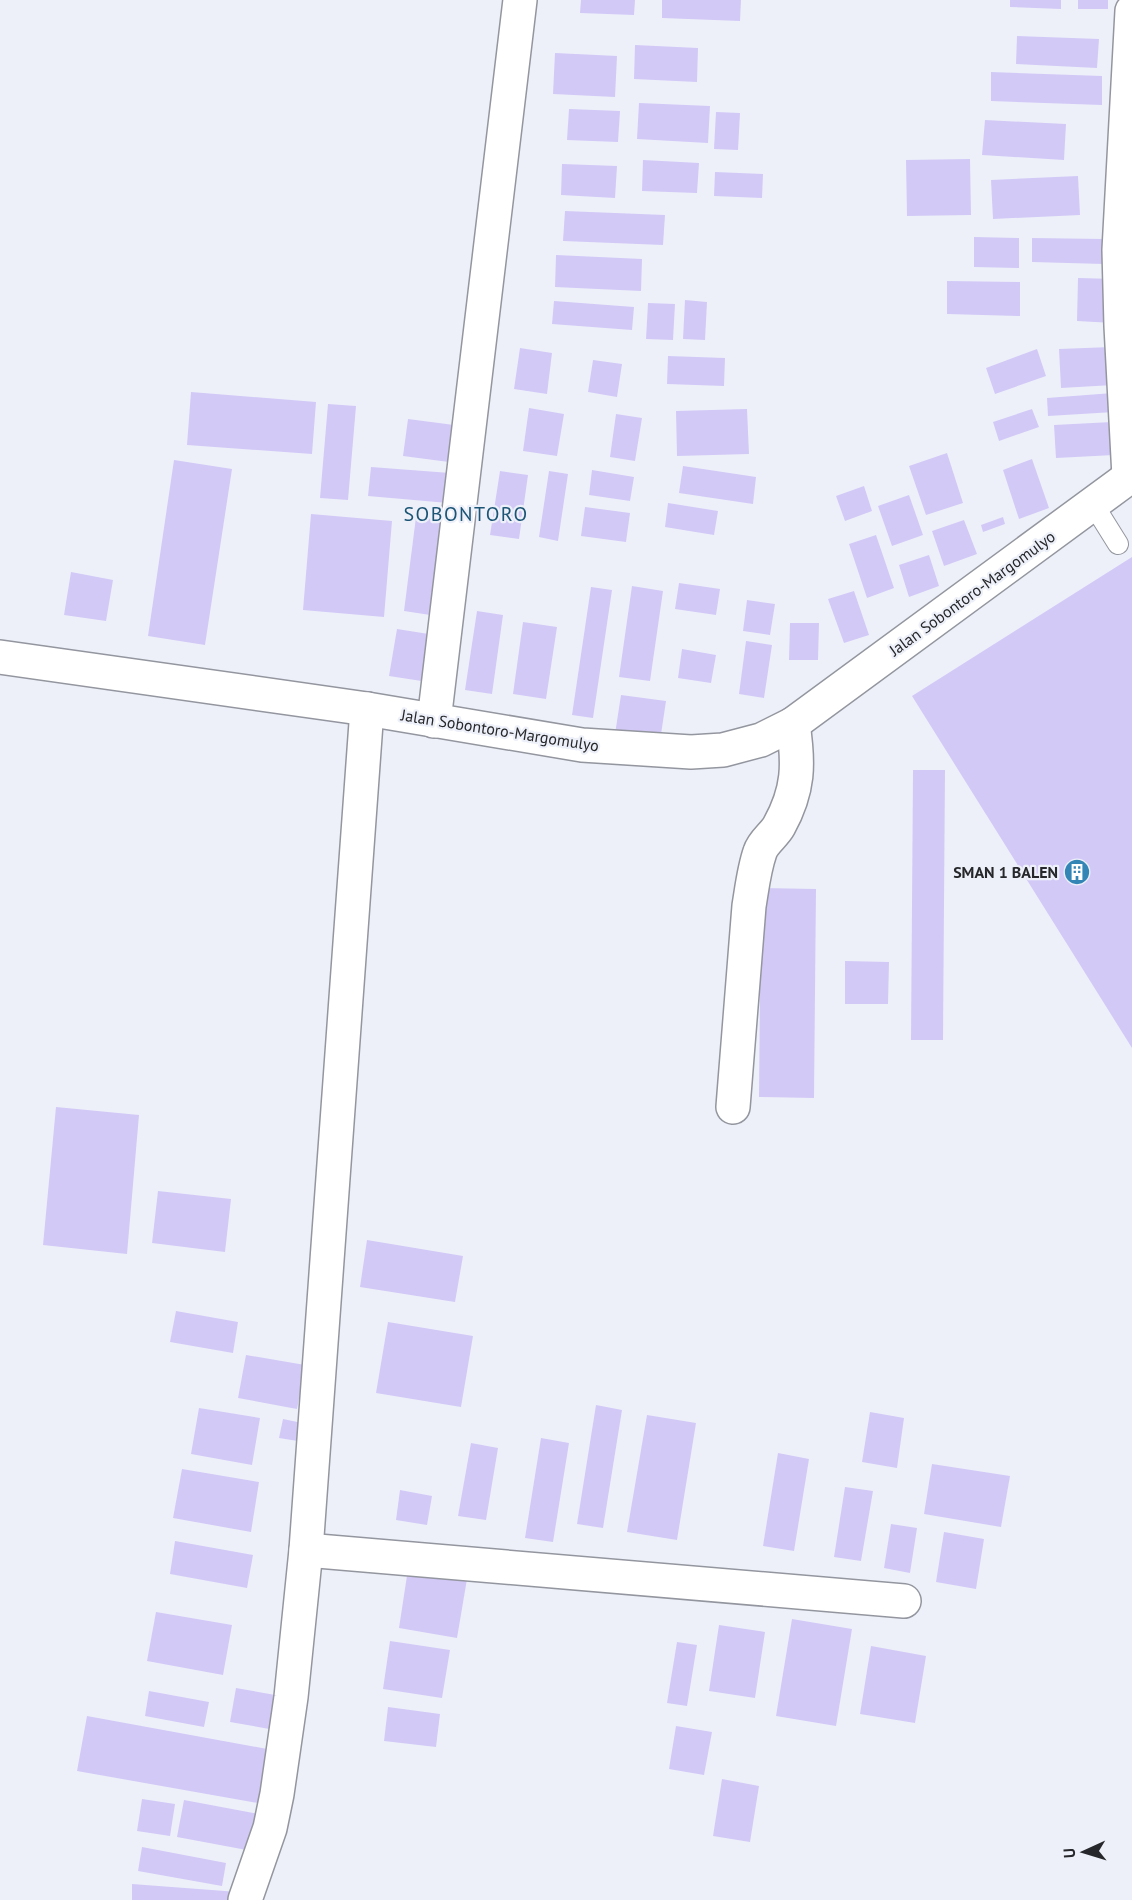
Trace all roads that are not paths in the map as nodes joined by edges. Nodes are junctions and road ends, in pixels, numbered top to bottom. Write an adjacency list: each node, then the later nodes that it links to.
1 (520, 0): 8 (street)
2 (1132, 11): 3 (street)
3 (1131, 476): 4 (street, Jalan Sobontoro-Margomulyo)
4 (1093, 504): 5 (lane); 9 (street, Jalan Sobontoro-Margomulyo)
5 (1118, 544)
6 (0, 657): 7 (street, Jalan Sobontoro-Margomulyo)
7 (367, 709): 8 (street, Jalan Sobontoro-Margomulyo); 11 (street)
8 (434, 721): 9 (street, Jalan Sobontoro-Margomulyo)
9 (793, 724): 10 (street)
10 (733, 1107)
11 (306, 1550): 12 (street); 13 (street)
12 (904, 1601)
13 (245, 1900)

